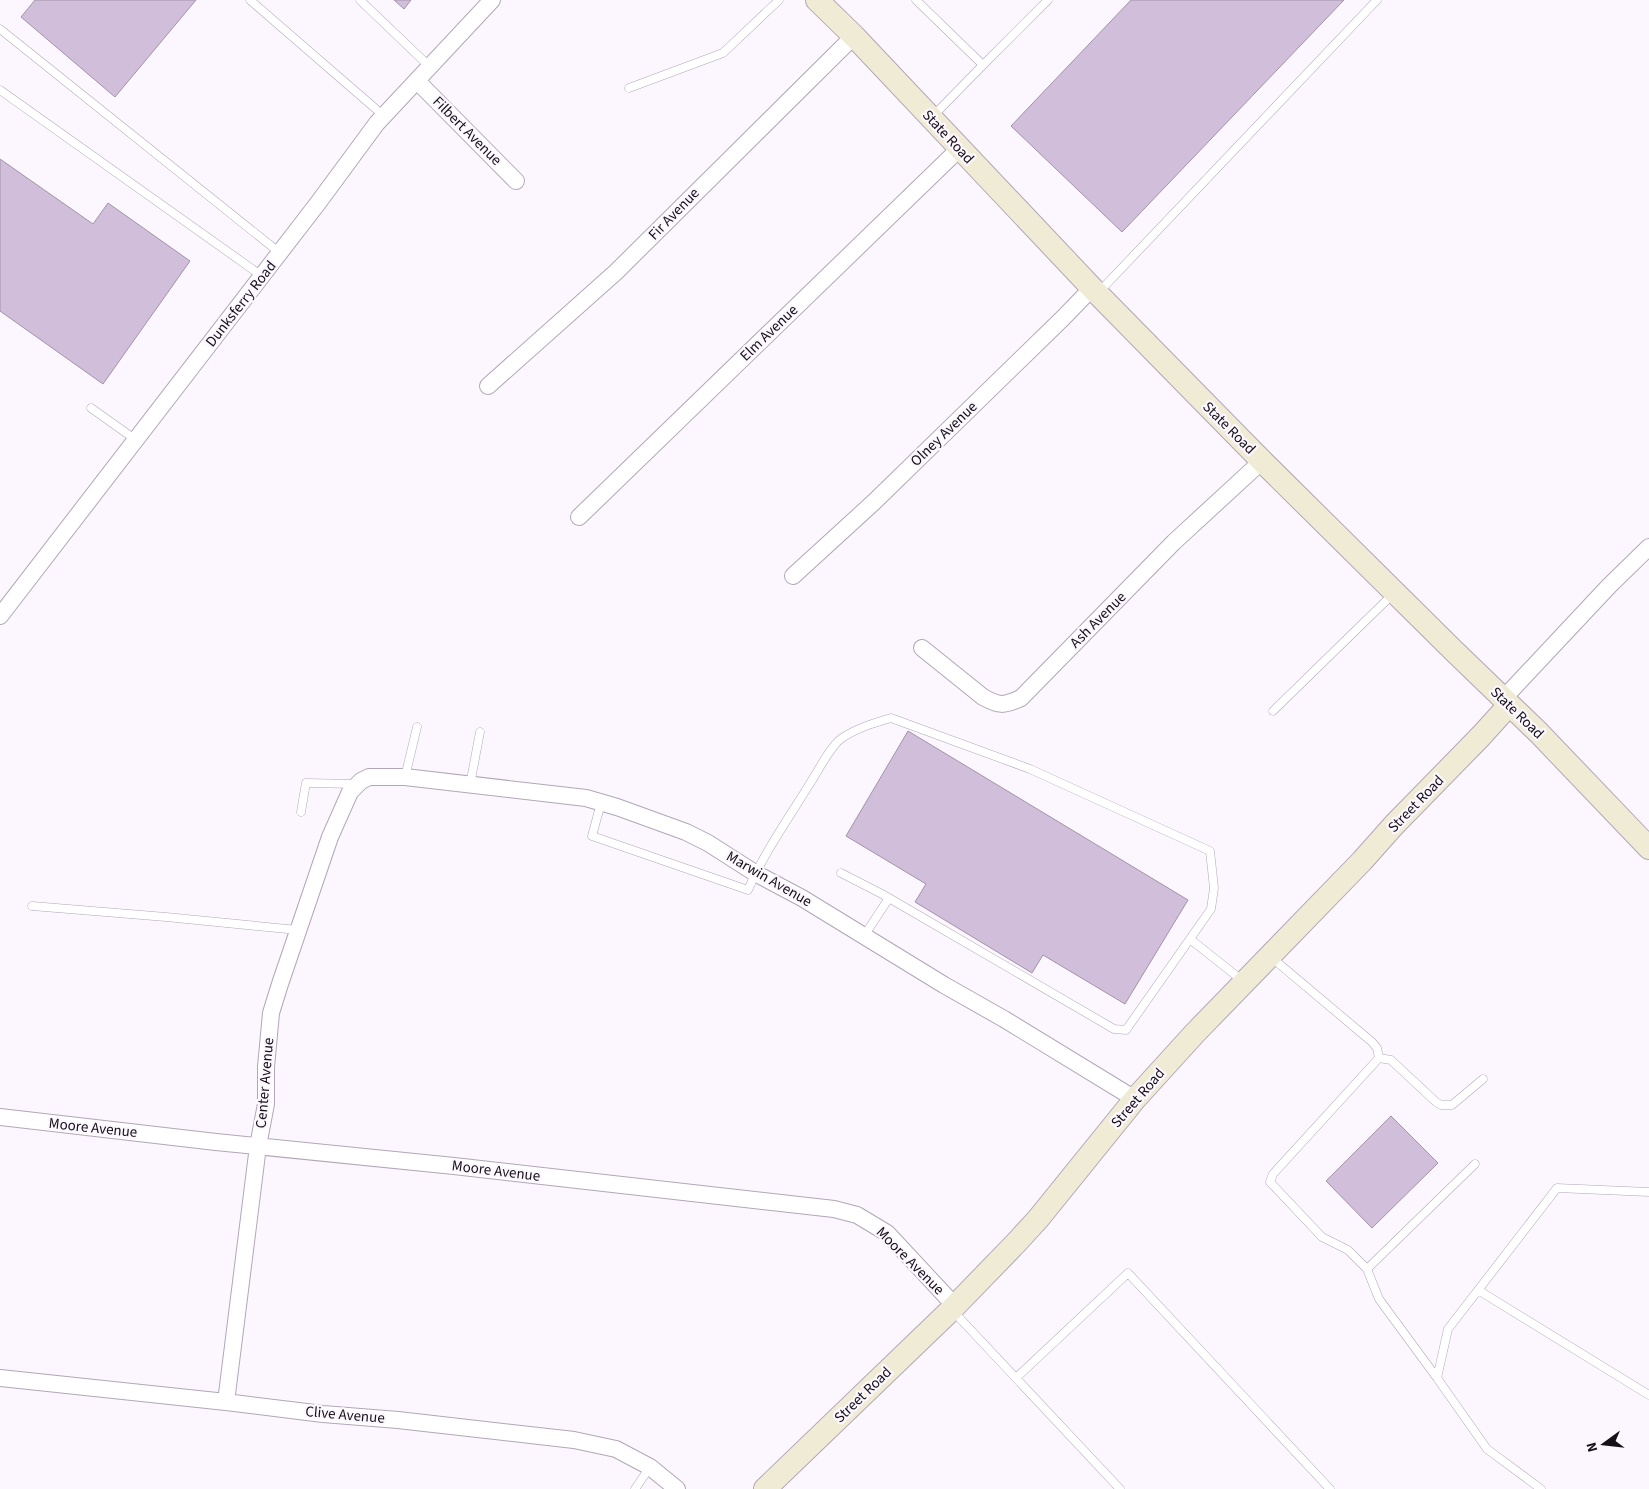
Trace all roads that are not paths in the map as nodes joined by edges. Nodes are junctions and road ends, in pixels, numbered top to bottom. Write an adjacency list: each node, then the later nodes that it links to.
1 (250, 0): 16 (lane)
2 (360, 0): 12 (lane)
3 (492, 0): 12 (street, Dunksferry Road)
4 (780, 0): 14 (lane)
5 (818, 0): 10 (main road, State Road)
6 (916, 0): 11 (lane)
7 (1048, 0): 11 (lane)
8 (1377, 0): 22 (lane)
9 (0, 29): 20 (lane)
10 (854, 36): 17 (main road, State Road); 23 (street, Fir Avenue)
11 (983, 65): 17 (lane)
12 (430, 67): 13 (street, Dunksferry Road)
13 (417, 80): 16 (street, Dunksferry Road); 19 (street, Filbert Avenue)
14 (629, 88)
15 (0, 90): 21 (lane)
16 (384, 116): 20 (street, Dunksferry Road)
17 (931, 118): 18 (main road, State Road)
18 (959, 149): 22 (main road, State Road); 27 (street, Elm Avenue)
19 (516, 181)
20 (280, 253): 21 (street, Dunksferry Road)
21 (262, 276): 25 (street, Dunksferry Road)
22 (1095, 291): 26 (main road, State Road); 29 (street, Olney Avenue)
23 (488, 386)
24 (91, 408): 25 (lane)
25 (136, 440): 31 (street, Dunksferry Road)
26 (1262, 461): 30 (main road, State Road); 32 (street, Ash Avenue)
27 (579, 517)
28 (1649, 547): 33 (street, Street Road)
29 (793, 576)
30 (1395, 592): 33 (main road, State Road); 34 (lane)
31 (0, 616)
32 (922, 648)
33 (1506, 702): 42 (main road, State Road); 50 (main road, Street Road)
34 (1273, 710)
35 (417, 727): 37 (lane)
36 (480, 732): 39 (lane)
37 (405, 777): 38 (street, Marwin Avenue); 39 (street, Marwin Avenue)
38 (359, 782): 41 (lane); 47 (street, Center Avenue)
39 (470, 784): 40 (street, Marwin Avenue)
40 (601, 803): 43 (street, Marwin Avenue); 43 (lane)
41 (301, 812)
42 (1649, 848)
43 (756, 873): 48 (street, Marwin Avenue); 49 (lane)
44 (841, 873): 45 (lane)
45 (889, 898): 48 (lane); 49 (lane)
46 (32, 906): 47 (lane)
47 (298, 930): 56 (street, Center Avenue)
48 (864, 936): 54 (street, Marwin Avenue)
49 (1190, 939): 51 (lane)
50 (1269, 956): 51 (main road, Street Road); 52 (lane)
51 (1244, 982): 54 (main road, Street Road)
52 (1379, 1058): 53 (lane); 59 (lane)
53 (1483, 1080)
54 (1135, 1099): 61 (main road, Street Road)
55 (0, 1118): 56 (street, Moore Avenue)
56 (258, 1146): 61 (street, Moore Avenue); 66 (street, Center Avenue)
57 (1475, 1164): 59 (lane)
58 (1649, 1192): 60 (lane)
59 (1367, 1269): 64 (lane)
60 (1478, 1290): 64 (lane); 65 (lane)
61 (953, 1308): 63 (lane); 70 (main road, Street Road)
62 (0, 1378): 66 (street, Clive Avenue)
63 (1016, 1378): 71 (lane); 72 (lane)
64 (1437, 1378): 73 (lane)
65 (1649, 1395)
66 (226, 1402): 67 (street, Clive Avenue)
67 (650, 1467): 68 (lane); 69 (street, Clive Avenue)
68 (635, 1489)
69 (677, 1489)
70 (765, 1489)
71 (1120, 1489)
72 (1330, 1489)
73 (1541, 1489)

